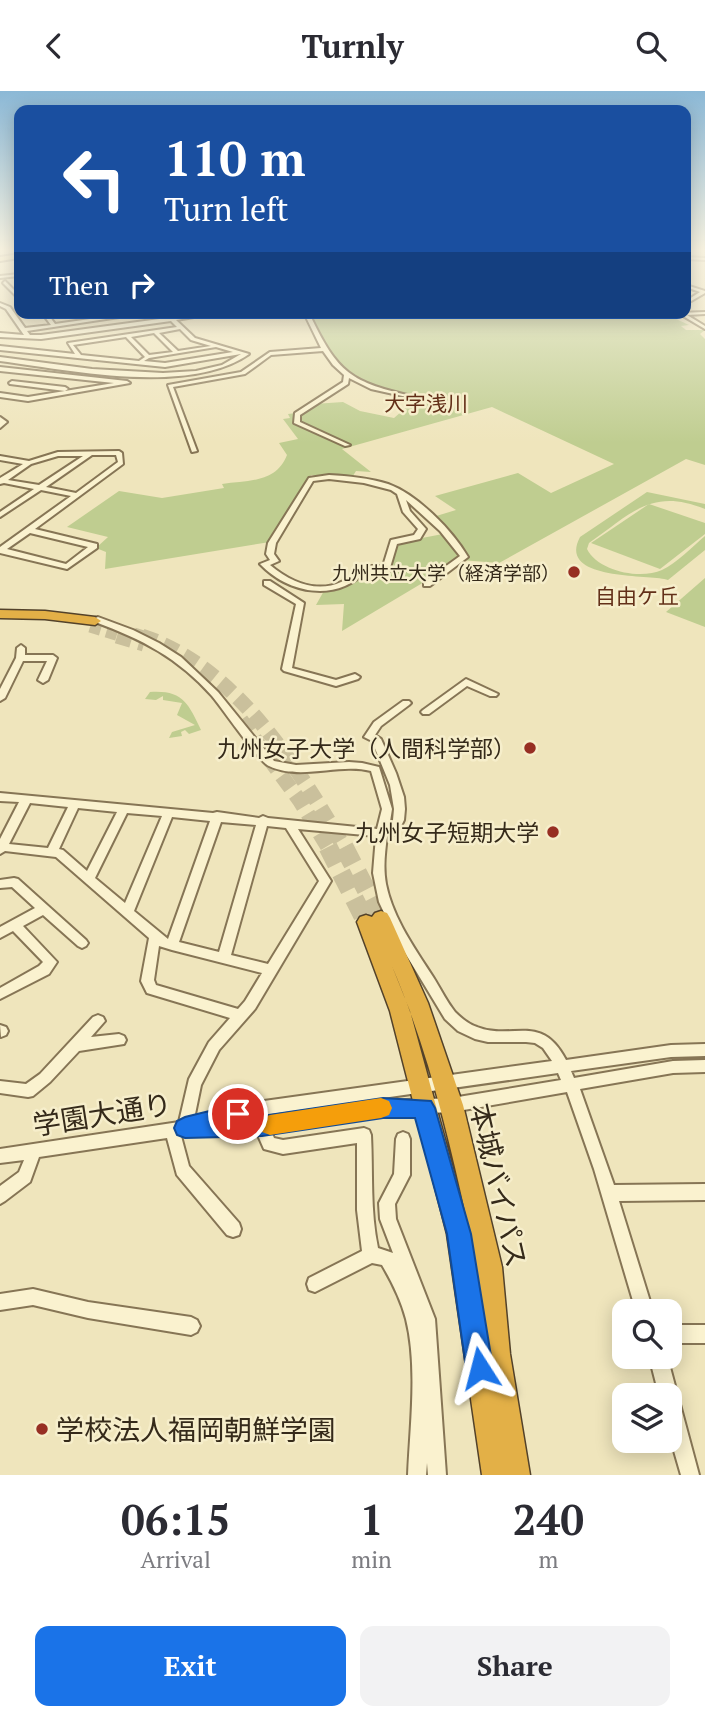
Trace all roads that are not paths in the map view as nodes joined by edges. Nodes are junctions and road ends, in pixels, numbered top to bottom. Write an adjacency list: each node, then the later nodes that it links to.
1 (16, 319): 14 (street)
2 (49, 319): 11 (street)
3 (79, 319): 9 (street)
4 (93, 319): 9 (street)
5 (142, 319): 10 (street)
6 (172, 319): 10 (street); 12 (street)
7 (309, 319): 23 (street)
8 (689, 319): 13 (street)
9 (82, 322): 11 (street); 15 (street)
10 (145, 322): 15 (street)
11 (54, 325): 14 (street)
12 (180, 328): 16 (street); 21 (street)
13 (705, 328)
14 (24, 330): 19 (street)
15 (90, 330): 19 (street); 20 (street)
16 (153, 331): 18 (street); 25 (street)
17 (0, 335): 19 (street)
18 (126, 335): 20 (street); 28 (street)
19 (30, 338): 24 (street)
20 (99, 339): 27 (street); 30 (street)
21 (217, 346): 25 (street); 26 (street)
22 (0, 348): 24 (street)
23 (323, 349): 39 (street); 50 (street)
24 (40, 352): 27 (street); 31 (street)
25 (176, 352): 28 (street)
26 (240, 353): 33 (street); 38 (street)
27 (79, 356): 30 (street)
28 (148, 357): 32 (street)
29 (0, 359): 31 (street)
30 (117, 360): 32 (street); 35 (street)
31 (33, 362): 35 (street); 36 (street)
32 (140, 362): 33 (street)
33 (165, 365): 38 (street)
34 (0, 369): 36 (street)
35 (103, 370): 38 (street); 41 (street)
36 (14, 371): 37 (street); 40 (street)
37 (32, 372): 41 (street); 42 (street)
38 (152, 375)
39 (346, 376): 46 (street); 49 (street)
40 (0, 377)
41 (91, 379): 44 (street)
42 (12, 383): 43 (street); 44 (street)
43 (0, 389)
44 (78, 391): 45 (street)
45 (0, 395)
46 (414, 398)
47 (0, 419): 48 (street)
48 (0, 426)
49 (348, 445)
50 (194, 451)
51 (91, 453): 53 (street); 55 (street); 57 (street)
52 (0, 458): 53 (street)
53 (29, 463): 54 (street)
54 (1, 481): 55 (street)
55 (41, 487): 57 (street); 58 (street)
56 (400, 494): 56 (street); 62 (street)
57 (77, 495): 59 (street)
58 (0, 515)
59 (28, 530): 60 (street); 60 (street)
60 (0, 550)
61 (267, 583): 66 (street)
62 (427, 584)
63 (0, 614): 65 (highway)
64 (0, 621): 65 (highway)
65 (94, 623): 80 (street)
66 (355, 677)
67 (43, 680): 69 (street)
68 (493, 694): 71 (street)
69 (0, 698)
70 (406, 703): 80 (street)
71 (425, 712)
72 (0, 797): 73 (street)
73 (26, 800): 74 (street); 81 (street)
74 (75, 804): 75 (street); 82 (street)
75 (124, 808): 76 (street); 83 (street)
76 (169, 812): 77 (street); 86 (street)
77 (217, 816): 78 (street); 91 (street)
78 (264, 820): 79 (street); 92 (street)
79 (289, 823): 80 (street); 93 (street)
80 (382, 833): 101 (street)
81 (2, 842): 82 (street)
82 (52, 852): 83 (street)
83 (89, 879): 86 (street)
84 (0, 884): 85 (street)
85 (43, 909): 87 (street); 90 (street)
86 (127, 912): 89 (street)
87 (16, 926): 88 (street); 94 (street)
88 (0, 933)
89 (155, 936): 91 (street); 95 (street)
90 (82, 943)
91 (172, 944): 92 (street)
92 (223, 958): 93 (street)
93 (270, 970): 95 (street)
94 (0, 993)
95 (240, 1015): 107 (street)
96 (98, 1021): 98 (street)
97 (119, 1041): 98 (street)
98 (76, 1045): 103 (street)
99 (705, 1050): 101 (street)
100 (705, 1066): 102 (street)
101 (562, 1067): 102 (street); 104 (street)
102 (571, 1086): 104 (street); 112 (street)
103 (0, 1087)
104 (448, 1095): 105 (street); 105 (street); 105 (highway, 本城バイパス); 126 (highway, 本城バイパス)
105 (421, 1098): 106 (street); 107 (street, 学園大通り); 125 (highway, 本城バイパス)
106 (262, 1126): 107 (street); 115 (street)
107 (178, 1129): 109 (street, 学園大通り); 114 (street)
108 (403, 1139): 124 (street)
109 (34, 1151): 110 (street, 学園大通り); 113 (street)
110 (0, 1156)
111 (705, 1192): 112 (street)
112 (608, 1193): 117 (street)
113 (0, 1196)
114 (233, 1229)
115 (371, 1255): 116 (street); 123 (street)
116 (315, 1284)
117 (641, 1299)
118 (0, 1302): 119 (street)
119 (191, 1326)
120 (682, 1334): 121 (street)
121 (705, 1334)
122 (682, 1446): 127 (street)
123 (417, 1475)
124 (437, 1475)
125 (496, 1475)
126 (516, 1475)
127 (690, 1475)

